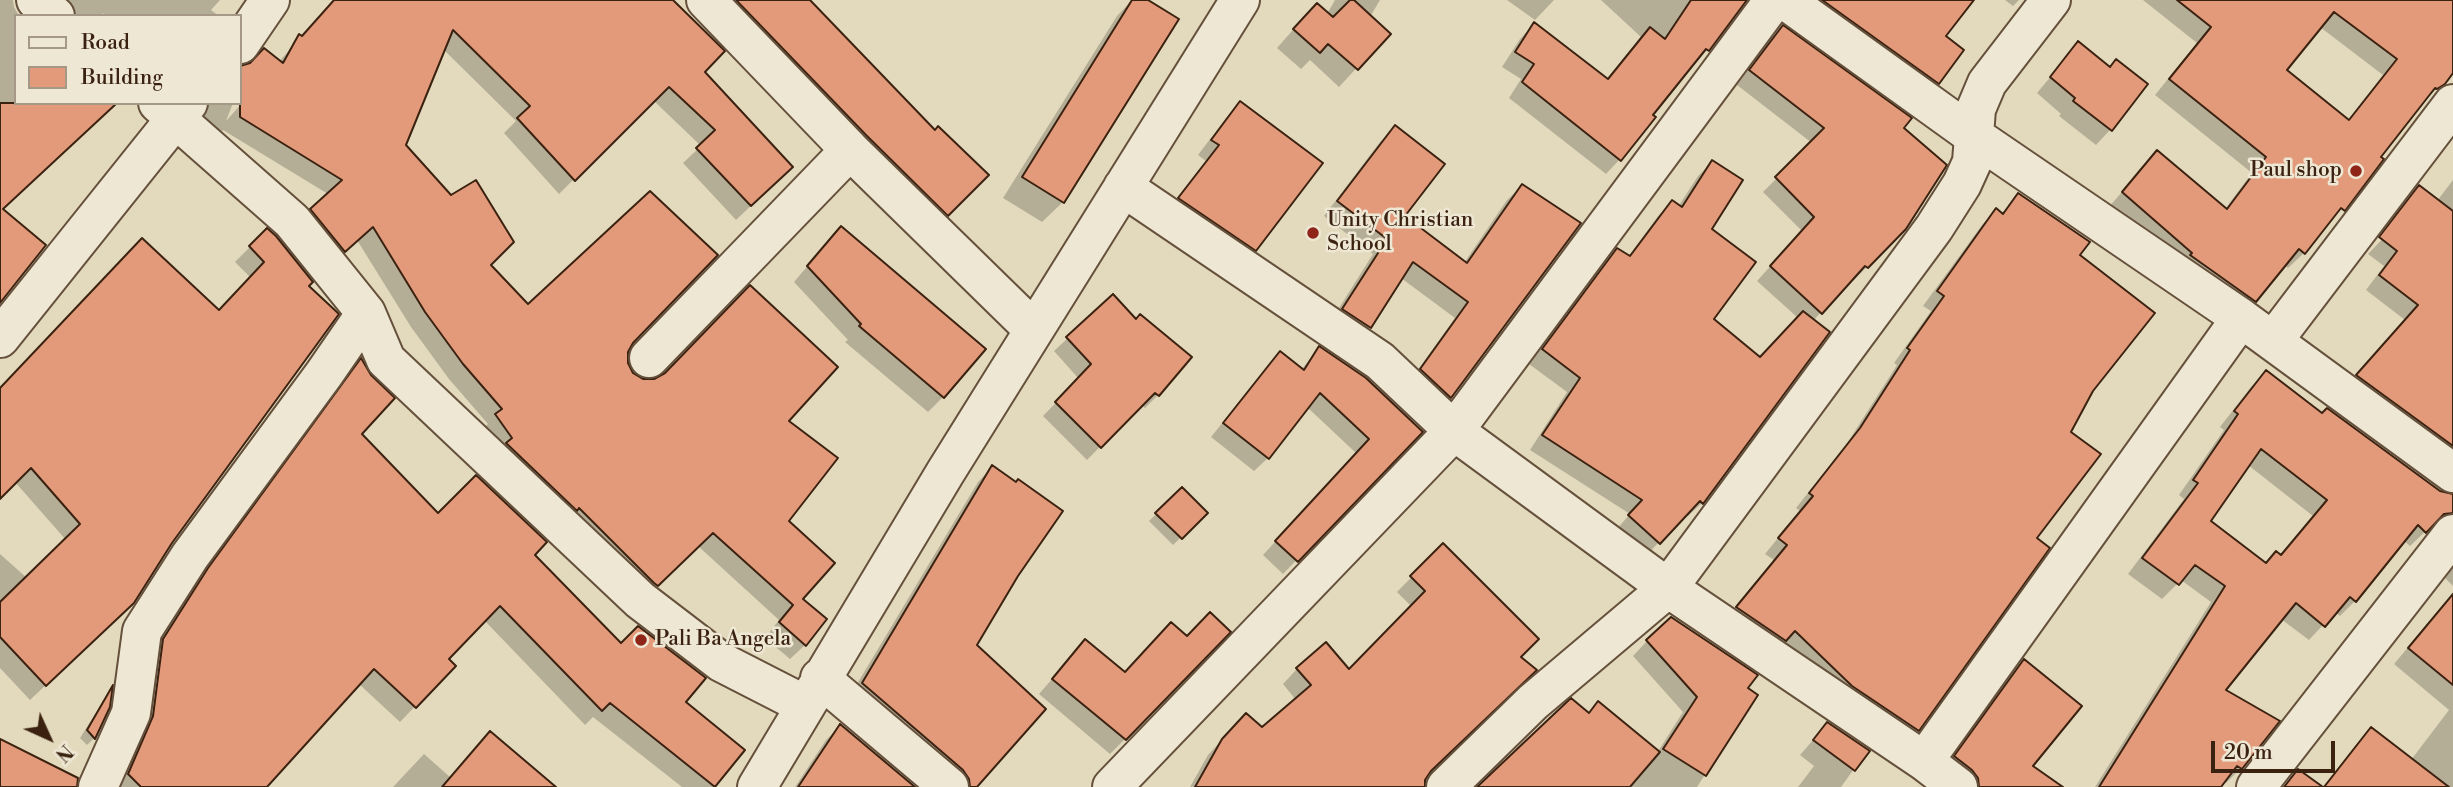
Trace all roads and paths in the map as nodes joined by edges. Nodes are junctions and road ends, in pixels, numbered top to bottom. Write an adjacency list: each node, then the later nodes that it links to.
1 (36, 0): 8 (street)
2 (270, 0): 9 (street)
3 (706, 0): 13 (street)
4 (1240, 0): 14 (street)
5 (1774, 0): 21 (street)
6 (1786, 0): 12 (street)
7 (2051, 0): 12 (street)
8 (53, 14)
9 (242, 41)
10 (2453, 104): 19 (street)
11 (174, 108): 15 (street); 18 (street)
12 (1974, 136): 16 (street); 24 (street)
13 (850, 150): 17 (street); 20 (street)
14 (1123, 187): 17 (street); 21 (street)
15 (366, 313): 25 (street); 27 (street)
16 (2241, 318): 19 (street); 26 (street)
17 (1033, 329): 25 (street)
18 (0, 338)
19 (2273, 341): 22 (street)
20 (649, 358)
21 (1454, 431): 24 (street); 30 (street)
22 (2453, 473)
23 (2453, 534): 33 (street)
24 (1668, 588): 26 (street); 31 (street)
25 (813, 692): 28 (street); 29 (street)
26 (1924, 761): 32 (street)
27 (107, 783)
28 (757, 787)
29 (949, 787)
30 (1112, 787)
31 (1447, 787)
32 (1958, 787)
33 (2256, 787)

